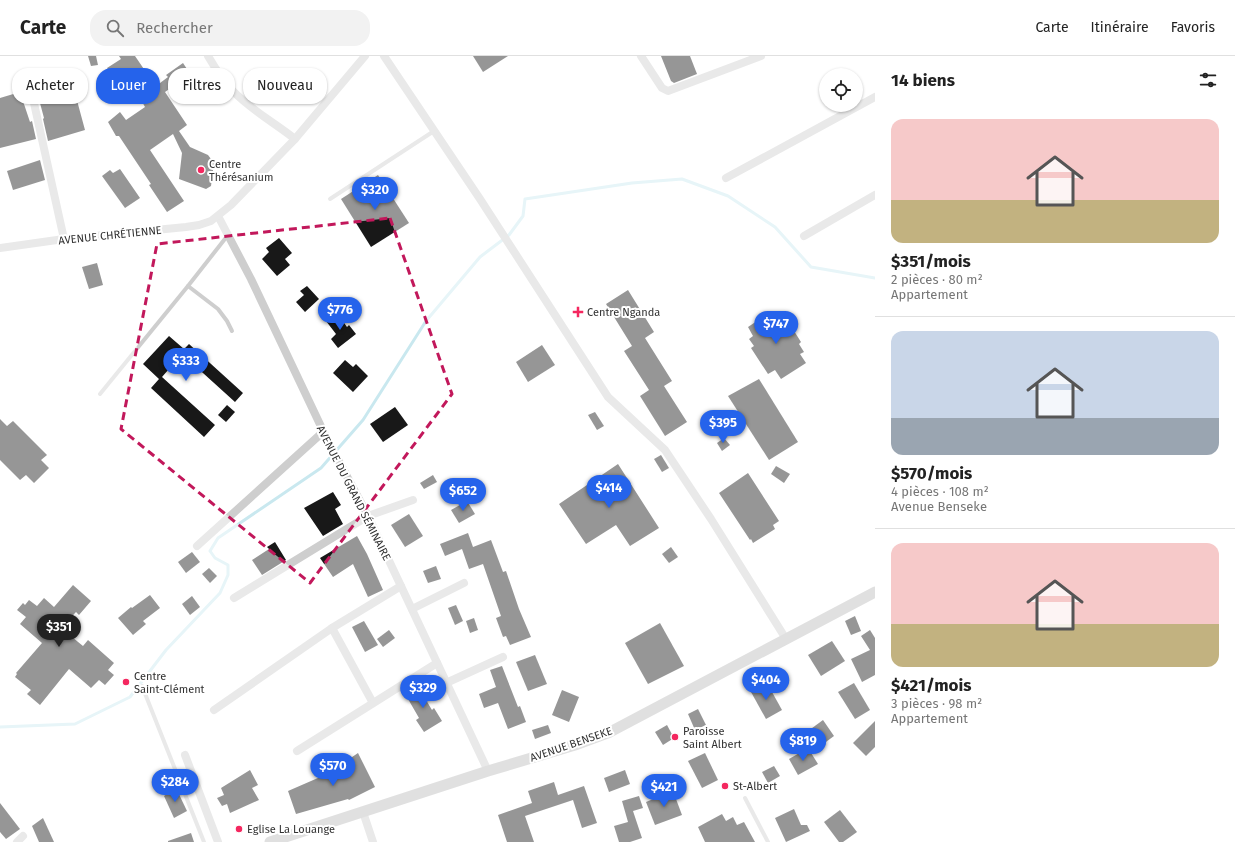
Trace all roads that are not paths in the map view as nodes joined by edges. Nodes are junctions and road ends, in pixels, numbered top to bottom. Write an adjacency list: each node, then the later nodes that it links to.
1 (208, 56): 9 (street)
2 (365, 56): 9 (street, AVENUE CHRÉTIENNE)
3 (384, 56): 8 (street)
4 (641, 56): 5 (street)
5 (756, 57)
6 (875, 97): 10 (street)
7 (34, 104): 16 (street)
8 (434, 131): 12 (lane); 31 (street)
9 (295, 138): 13 (street, AVENUE CHRÉTIENNE)
10 (726, 178)
11 (875, 195): 15 (street)
12 (330, 199)
13 (218, 216): 14 (street, AVENUE DU GRAND SÉMINAIRE); 16 (street, AVENUE CHRÉTIENNE)
14 (228, 235): 18 (lane); 21 (street, AVENUE DU GRAND SÉMINAIRE)
15 (804, 236)
16 (64, 239): 17 (street, AVENUE CHRÉTIENNE)
17 (0, 248)
18 (188, 286): 19 (lane); 20 (lane)
19 (232, 331)
20 (100, 394)
21 (325, 434): 23 (street, AVENUE DU GRAND SÉMINAIRE); 24 (street)
22 (413, 500): 23 (street)
23 (368, 516): 26 (street, AVENUE DU GRAND SÉMINAIRE); 28 (street)
24 (197, 546)
25 (464, 583): 29 (street)
26 (401, 586): 29 (street, AVENUE DU GRAND SÉMINAIRE); 30 (street)
27 (875, 592): 31 (street, AVENUE BENSEKE)
28 (234, 598)
29 (412, 609): 33 (street, AVENUE DU GRAND SÉMINAIRE)
30 (332, 628): 36 (street); 37 (street)
31 (786, 639): 40 (street, AVENUE BENSEKE)
32 (503, 657): 34 (street)
33 (437, 663): 34 (street, AVENUE DU GRAND SÉMINAIRE); 36 (street)
34 (446, 683): 40 (street, AVENUE DU GRAND SÉMINAIRE)
35 (142, 686): 43 (lane)
36 (373, 703): 38 (street)
37 (214, 710)
38 (298, 751)
39 (185, 755): 44 (street)
40 (488, 771): 42 (street, AVENUE BENSEKE)
41 (745, 798): 47 (lane)
42 (363, 812): 45 (street, AVENUE BENSEKE); 46 (street)
43 (204, 842)
44 (218, 842)
45 (270, 842)
46 (373, 842)
47 (768, 842)

